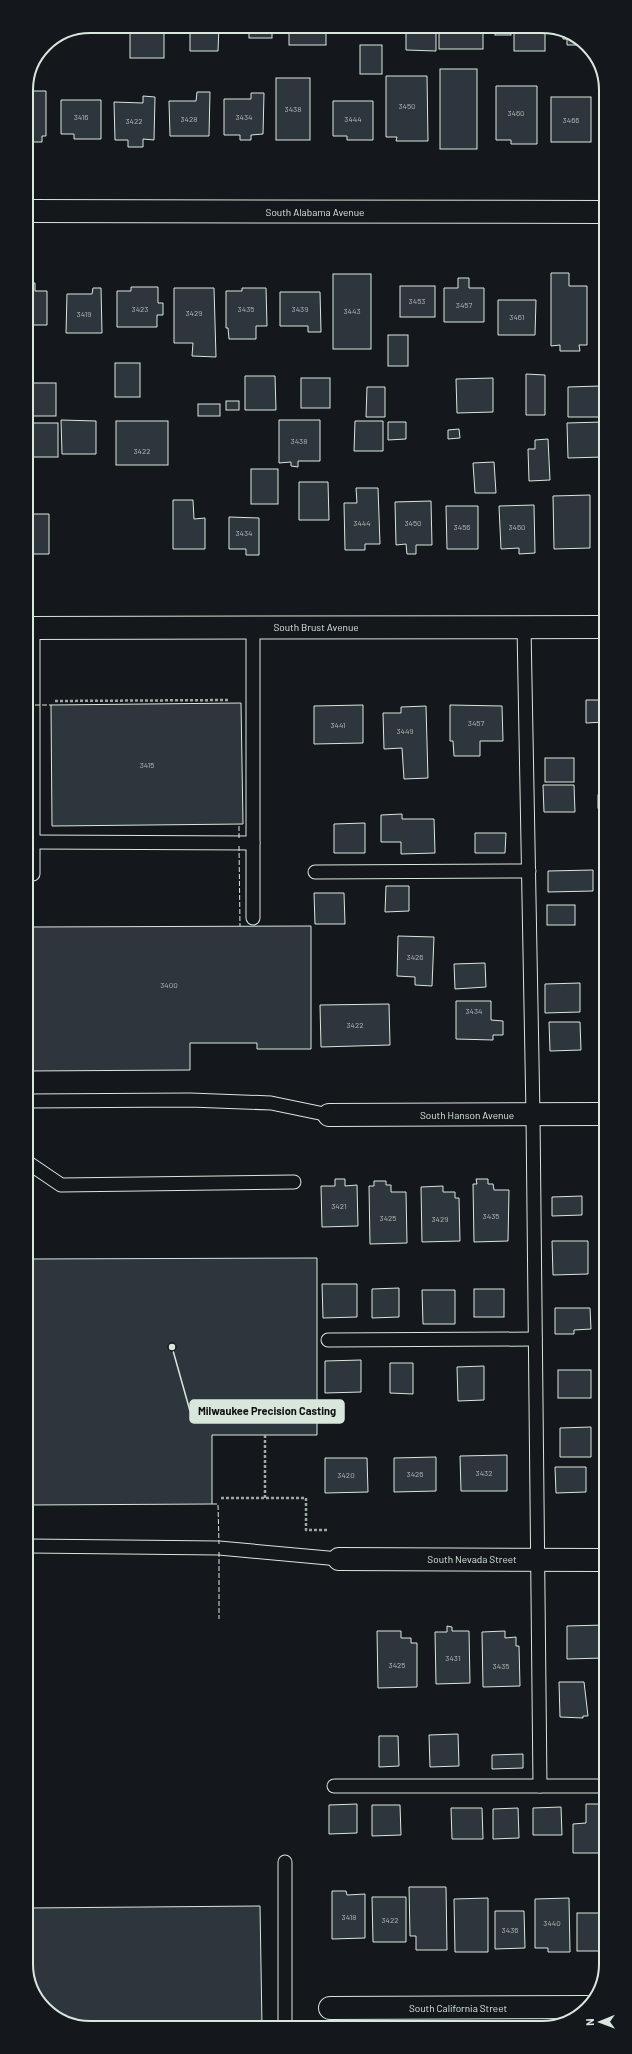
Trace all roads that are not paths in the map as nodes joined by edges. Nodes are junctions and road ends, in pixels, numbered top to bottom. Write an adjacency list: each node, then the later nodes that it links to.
1 (33, 211): 2 (street, South Alabama Avenue)
2 (599, 212)
3 (253, 627): 4 (street, South Brust Avenue); 6 (street, South Brust Avenue); 8 (lane)
4 (524, 627): 5 (street, South Brust Avenue); 9 (lane)
5 (599, 627)
6 (33, 628)
7 (33, 842): 8 (lane); 11 (lane)
8 (253, 843): 12 (lane)
9 (529, 871): 10 (lane); 16 (lane)
10 (315, 872)
11 (33, 874)
12 (253, 918)
13 (33, 1101): 15 (lane)
14 (599, 1114): 16 (street, South Hanson Avenue)
15 (329, 1115): 16 (street, South Hanson Avenue)
16 (533, 1115): 19 (lane)
17 (33, 1166): 18 (lane)
18 (294, 1182)
19 (535, 1339): 20 (lane); 23 (lane)
20 (328, 1340)
21 (33, 1546): 22 (lane)
22 (339, 1559): 23 (street, South Nevada Street)
23 (538, 1559): 24 (street, South Nevada Street); 26 (lane)
24 (599, 1560)
25 (334, 1786): 26 (lane)
26 (540, 1786): 27 (lane)
27 (599, 1786)
28 (285, 1862): 31 (lane)
29 (330, 2008): 30 (street, South California Street)
30 (577, 2008)
31 (285, 2021)

